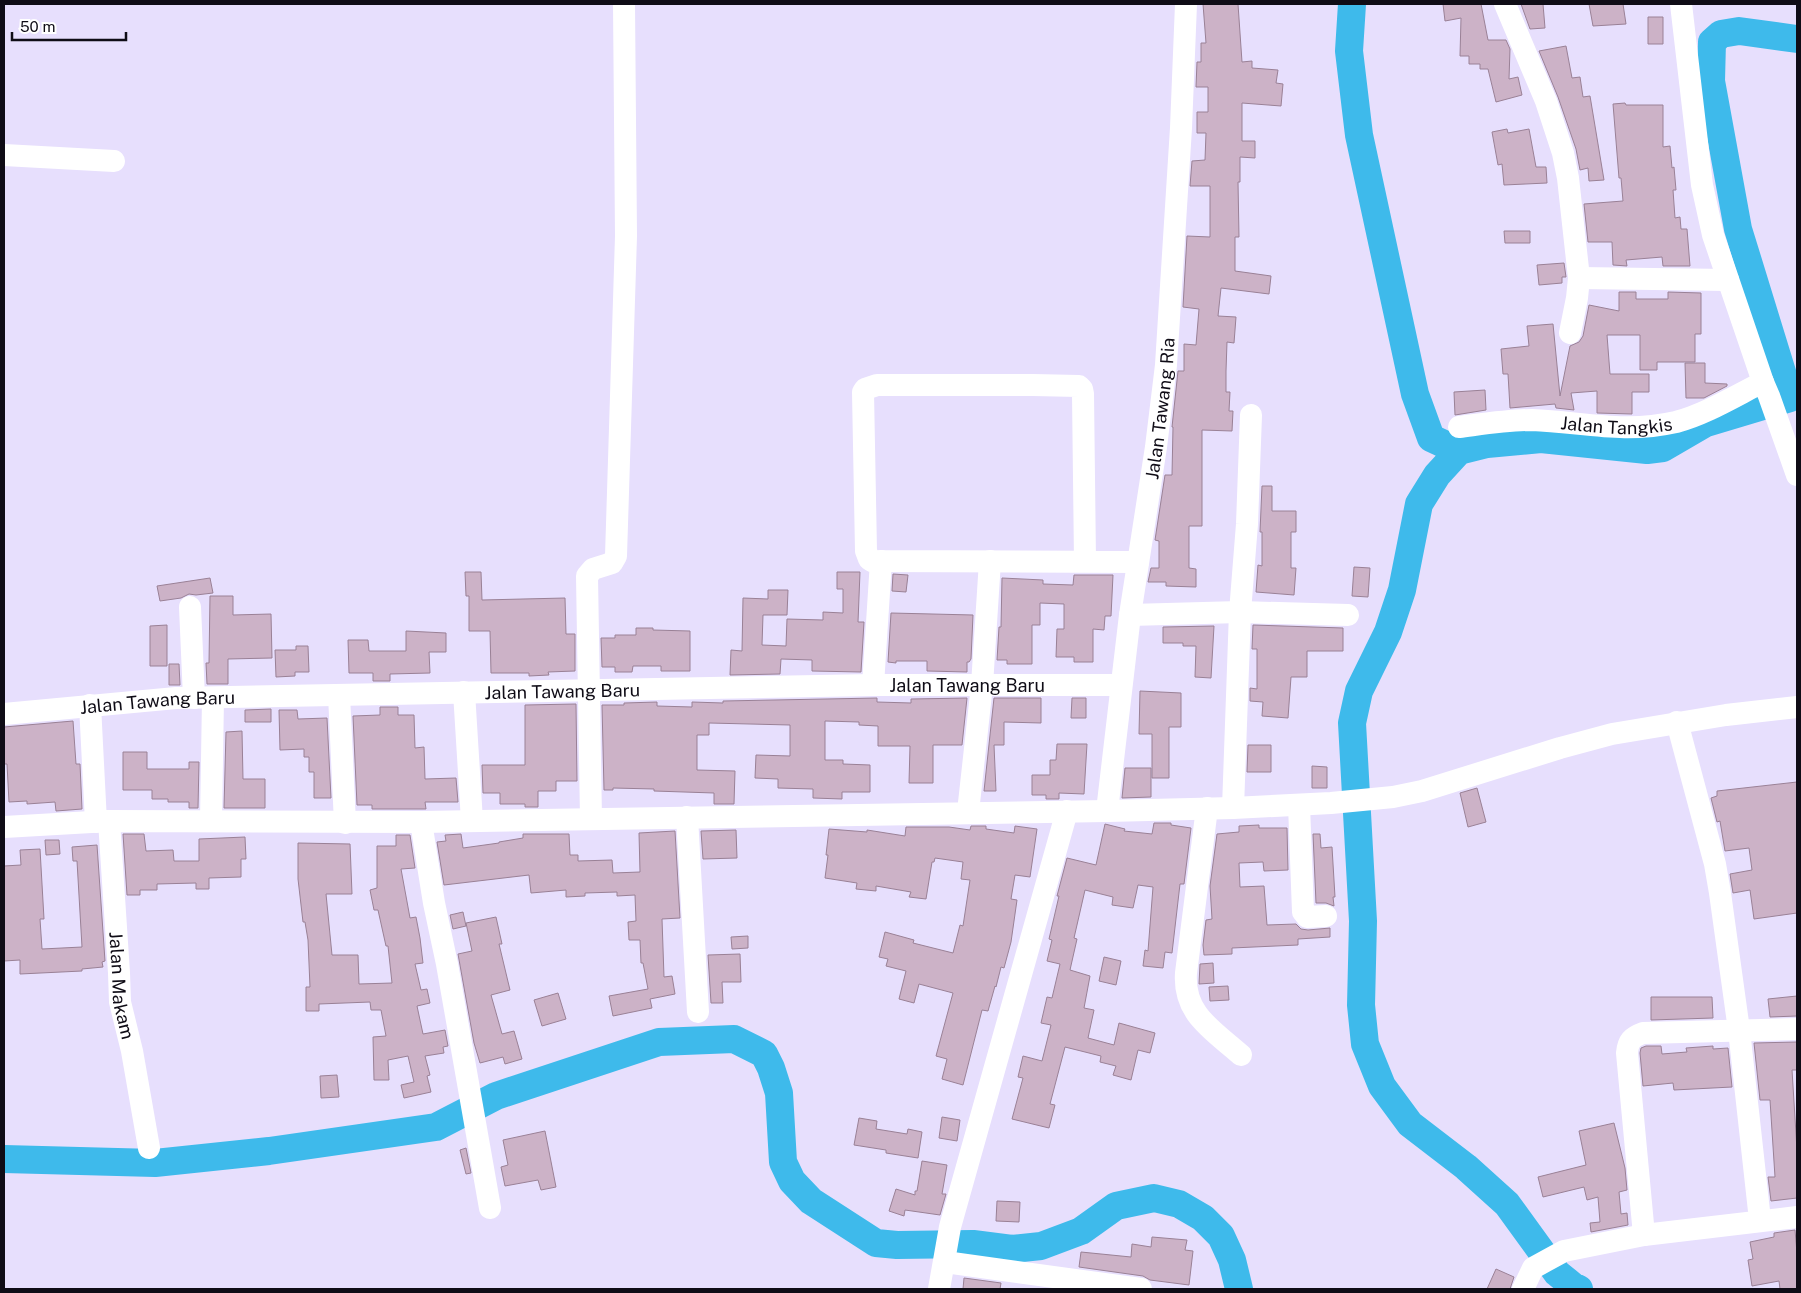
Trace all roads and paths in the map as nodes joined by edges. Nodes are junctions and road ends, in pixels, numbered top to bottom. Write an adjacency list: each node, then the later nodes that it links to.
1 (624, 4): 25 (street)
2 (1186, 4): 17 (street, Jalan Tawang Ria)
3 (1506, 4): 7 (street)
4 (1682, 4): 8 (street)
5 (4, 155): 6 (street)
6 (114, 161)
7 (1579, 278): 8 (street); 9 (street)
8 (1728, 280): 10 (street)
9 (1570, 333)
10 (1766, 389): 12 (street, Jalan Tangkis); 13 (street)
11 (1251, 415): 19 (street)
12 (1459, 427)
13 (1797, 475)
14 (881, 561): 15 (street); 16 (street); 22 (street)
15 (990, 561): 16 (street); 23 (street)
16 (1085, 562): 17 (street)
17 (1138, 562): 20 (street, Jalan Tawang Ria)
18 (190, 607): 28 (street)
19 (1240, 612): 20 (street); 21 (street); 35 (street)
20 (1130, 615): 24 (street, Jalan Tawang Ria)
21 (1348, 615)
22 (873, 684): 23 (street, Jalan Tawang Baru); 25 (street, Jalan Tawang Baru)
23 (982, 685): 24 (street, Jalan Tawang Baru); 38 (street)
24 (1121, 685): 37 (street, Jalan Tawang Ria)
25 (588, 689): 26 (street, Jalan Tawang Baru); 40 (street)
26 (464, 692): 27 (street, Jalan Tawang Baru); 42 (street)
27 (339, 695): 28 (street, Jalan Tawang Baru); 45 (street)
28 (204, 698): 29 (street, Jalan Tawang Baru); 41 (street)
29 (90, 705): 31 (street, Jalan Tawang Baru); 43 (street, Jalan Makam)
30 (1797, 707): 32 (street)
31 (4, 714)
32 (1678, 722): 33 (street); 50 (street)
33 (1299, 804): 35 (street); 47 (street)
34 (1208, 808): 35 (street); 37 (street); 51 (street)
35 (1233, 808)
36 (1068, 811): 37 (street); 38 (street); 57 (street)
37 (1107, 811)
38 (968, 812): 39 (street)
39 (687, 817): 40 (street); 48 (street)
40 (591, 819): 42 (street)
41 (212, 820): 43 (street); 45 (street)
42 (472, 820): 44 (street)
43 (102, 821): 46 (street); 52 (street, Jalan Makam)
44 (421, 822): 45 (street); 53 (street)
45 (345, 823)
46 (4, 827)
47 (1326, 916)
48 (698, 1012)
49 (1797, 1028): 50 (street)
50 (1738, 1030): 55 (street); 56 (street)
51 (1241, 1054)
52 (149, 1148)
53 (490, 1208)
54 (1797, 1217): 55 (street)
55 (1760, 1220): 56 (street)
56 (1644, 1235): 58 (street)
57 (945, 1260): 59 (street); 60 (street)
58 (1531, 1282)
59 (940, 1289)
60 (1141, 1289)

